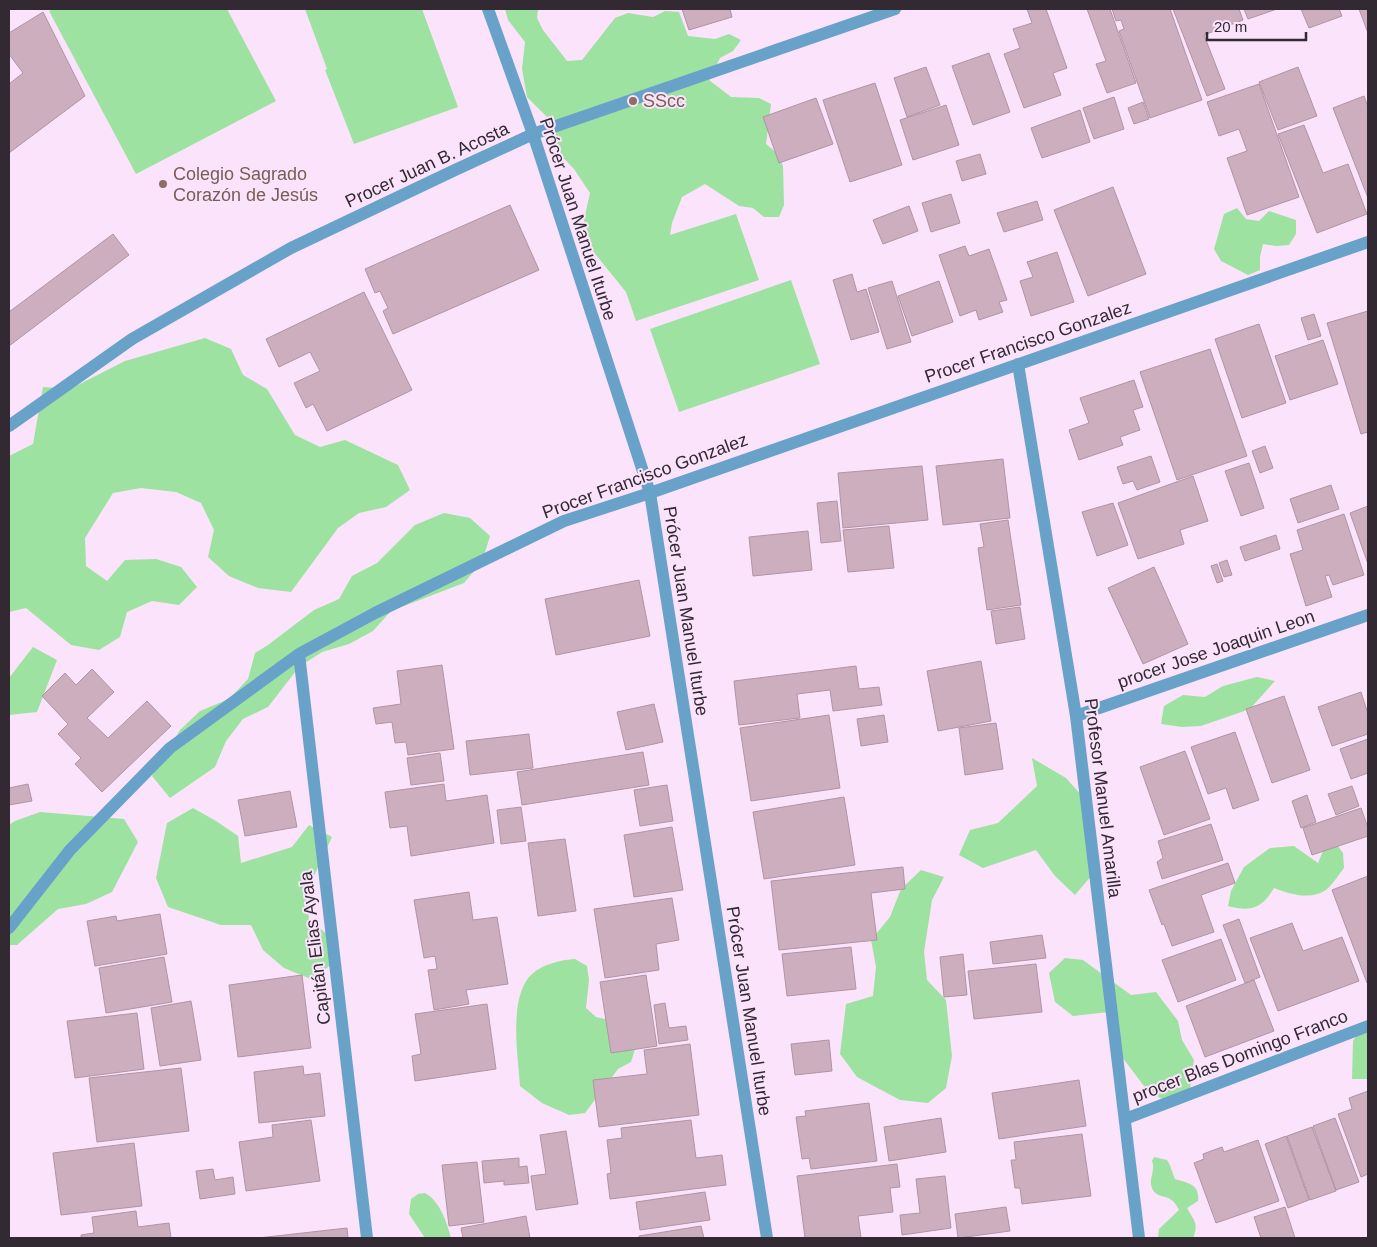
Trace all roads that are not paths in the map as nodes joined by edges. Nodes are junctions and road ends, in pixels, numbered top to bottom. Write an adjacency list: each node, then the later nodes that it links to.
1 (488, 9): 3 (street, Prócer Juan Manuel Iturbe)
2 (895, 9): 3 (street, Procer Juan B. Acosta)
3 (533, 134): 6 (street, Procer Juan B. Acosta); 7 (street, Prócer Juan Manuel Iturbe)
4 (1368, 242): 5 (street, Procer Francisco Gonzalez)
5 (1018, 364): 7 (street, Procer Francisco Gonzalez); 10 (street, Profesor Manuel Amarilla)
6 (9, 426)
7 (650, 493): 9 (street, Procer Francisco Gonzalez); 15 (street, Prócer Juan Manuel Iturbe)
8 (1368, 615): 10 (street, procer Jose Joaquin Leon)
9 (299, 654): 11 (street, Procer Francisco Gonzalez); 14 (street, Capitán Elias Ayala)
10 (1076, 716): 13 (street, Profesor Manuel Amarilla)
11 (9, 928)
12 (1368, 1026): 13 (street, procer Blas Domingo Franco)
13 (1125, 1119): 16 (street, Profesor Manuel Amarilla)
14 (367, 1238)
15 (767, 1238)
16 (1139, 1238)

